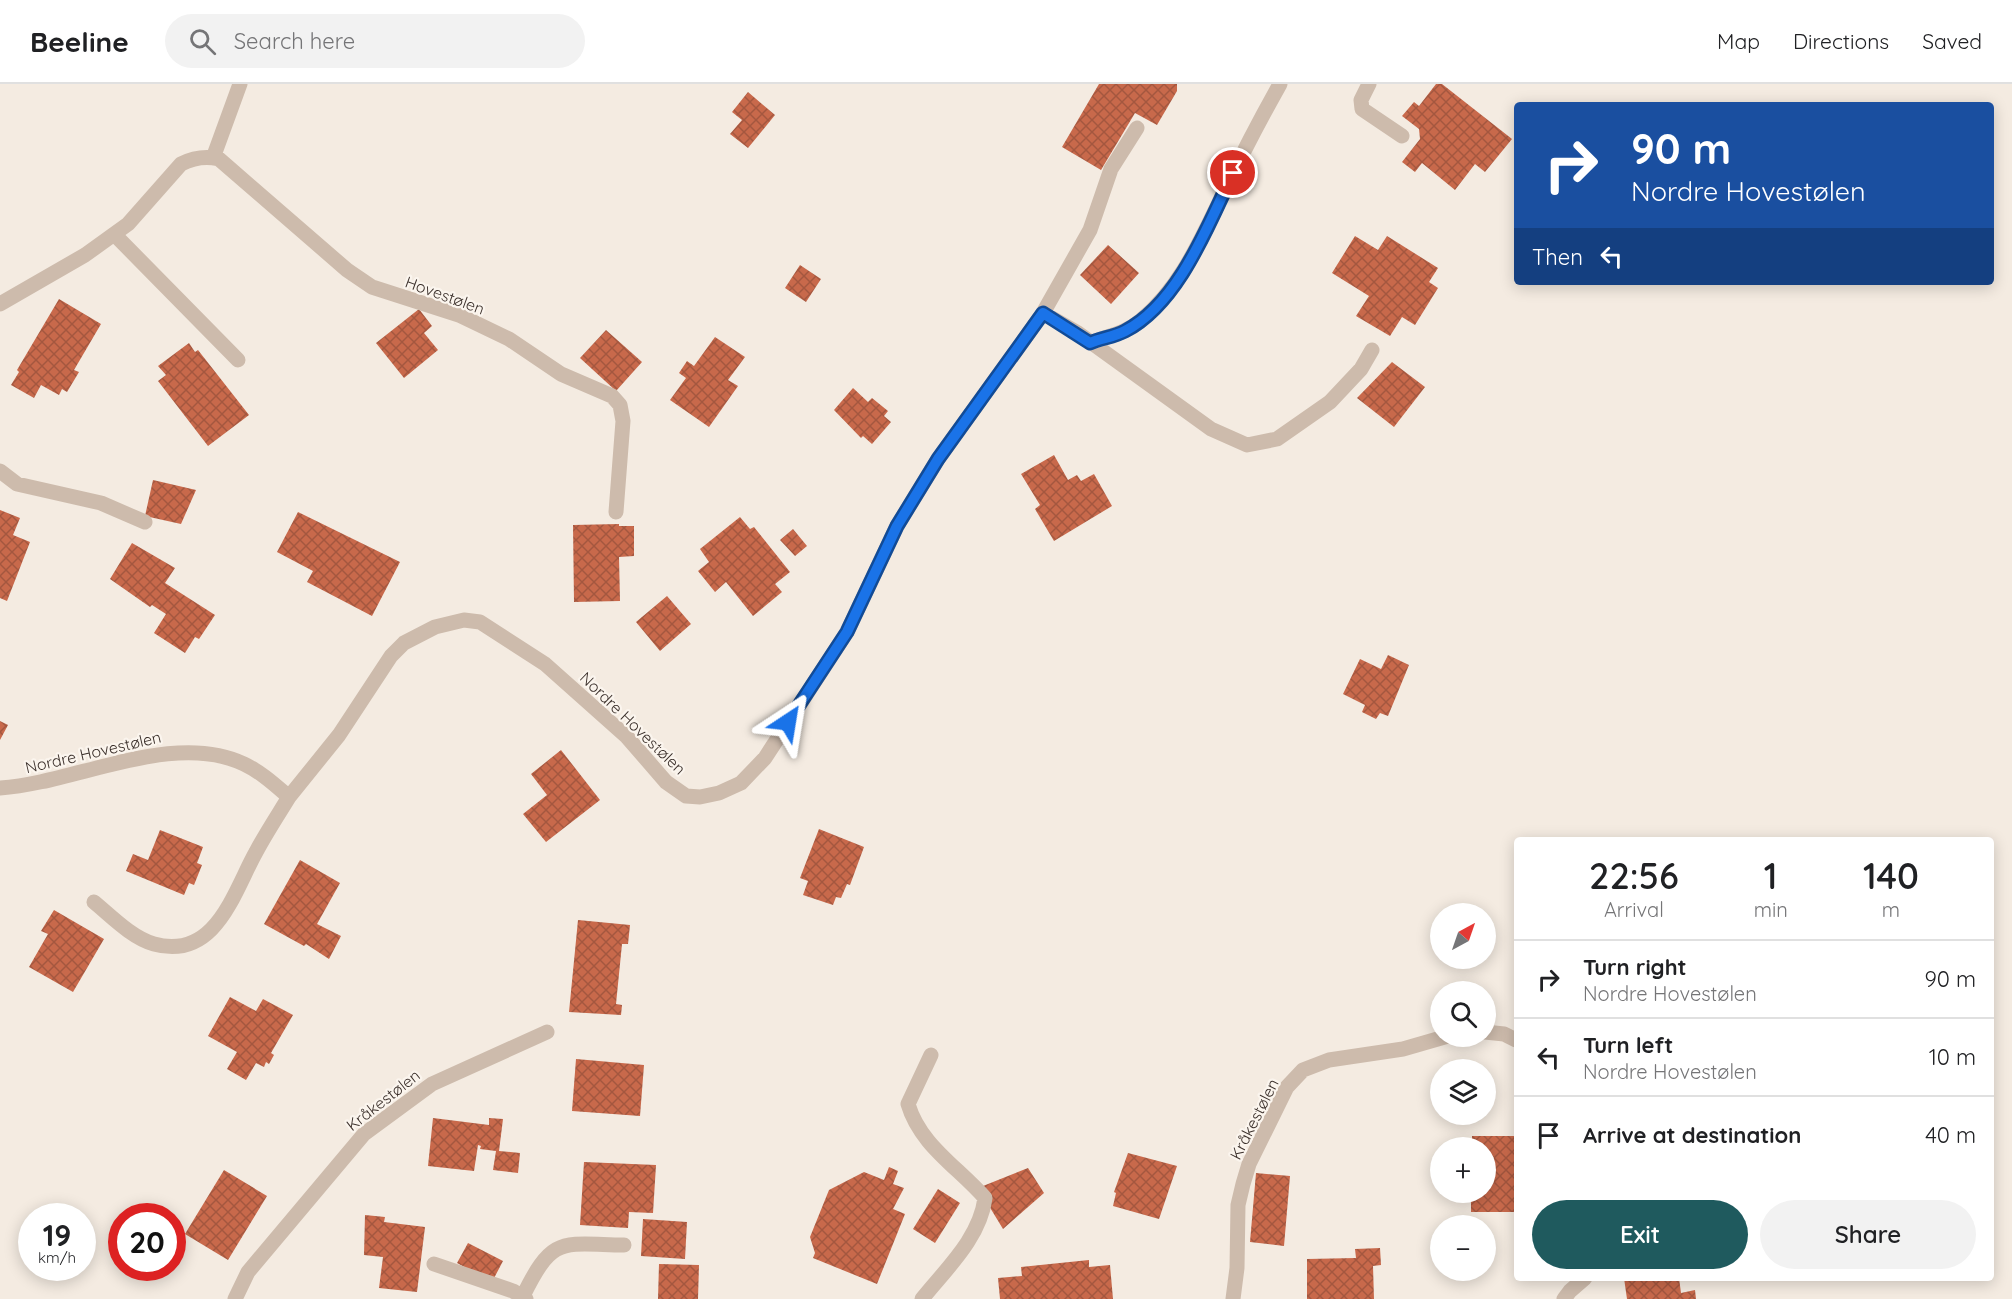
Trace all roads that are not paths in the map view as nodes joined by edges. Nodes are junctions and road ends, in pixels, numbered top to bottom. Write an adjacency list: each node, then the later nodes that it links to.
1 (240, 84): 6 (lane)
2 (1280, 84): 10 (lane)
3 (1369, 84): 5 (lane)
4 (1137, 128): 9 (lane, Nordre Hovestølen)
5 (1402, 136)
6 (213, 158): 7 (lane); 14 (lane, Hovestølen)
7 (114, 234): 8 (lane); 12 (lane)
8 (0, 304)
9 (1043, 313): 10 (lane); 17 (lane, Nordre Hovestølen)
10 (1090, 343): 11 (lane)
11 (1372, 350)
12 (238, 360)
13 (0, 471): 15 (lane)
14 (616, 512)
15 (145, 522)
16 (0, 788): 17 (lane, Nordre Hovestølen)
17 (289, 797): 18 (lane, Nordre Hovestølen)
18 (94, 902)
19 (547, 1032): 28 (lane, Kråkestølen)
20 (1496, 1033): 21 (lane)
21 (1514, 1039)
22 (1430, 1041): 30 (lane, Kråkestølen)
23 (931, 1055): 29 (lane)
24 (624, 1245): 27 (lane)
25 (434, 1264): 27 (lane)
26 (1581, 1281): 31 (lane)
27 (524, 1298)
28 (235, 1299)
29 (922, 1299)
30 (1233, 1299)
31 (1564, 1299)

